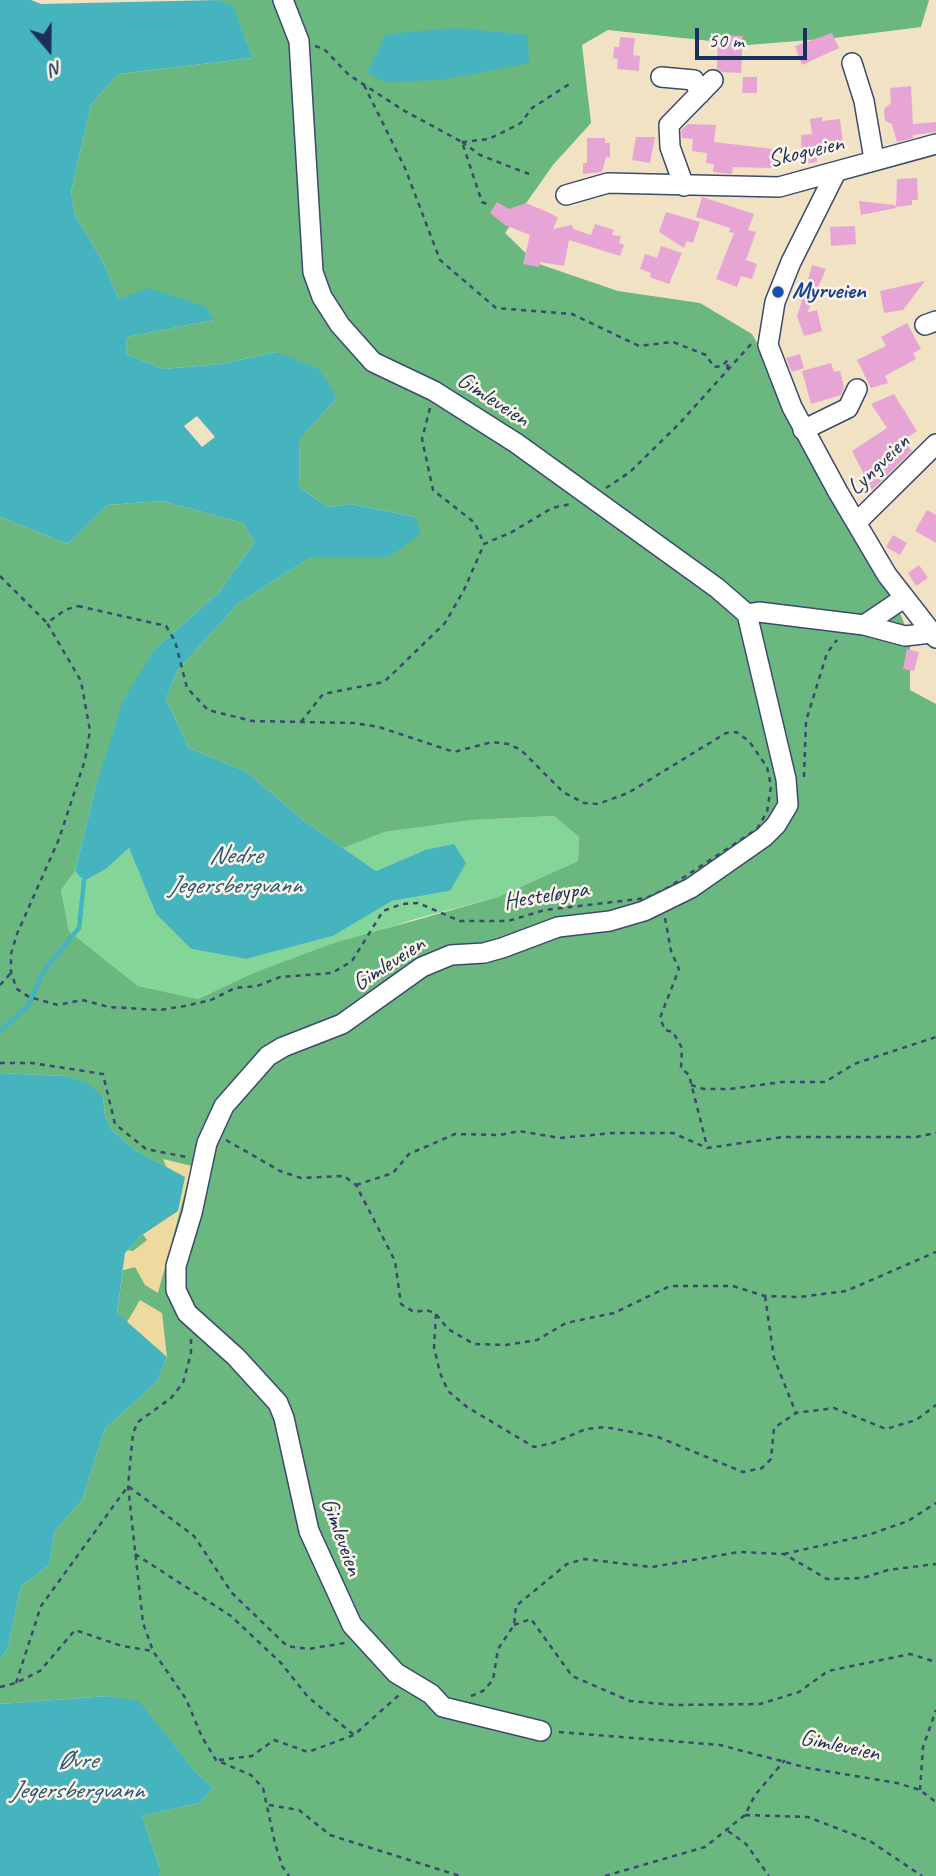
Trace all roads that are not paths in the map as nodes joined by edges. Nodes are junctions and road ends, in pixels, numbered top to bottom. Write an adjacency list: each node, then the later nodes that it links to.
1 (284, 0): 14 (street, Gimleveien)
2 (852, 63): 5 (street)
3 (661, 77): 7 (street)
4 (936, 144): 5 (street, Skogveien)
5 (874, 159): 6 (street, Skogveien)
6 (836, 172): 7 (street, Skogveien); 10 (street)
7 (684, 186): 8 (street, Skogveien)
8 (566, 195)
9 (856, 389): 10 (street)
10 (803, 430): 12 (street)
11 (936, 444): 12 (street, Lyngveien)
12 (857, 522): 13 (street)
13 (904, 598): 15 (street); 16 (street)
14 (747, 614): 15 (street); 17 (street, Gimleveien)
15 (864, 625): 16 (street)
16 (934, 636)
17 (541, 1731)

